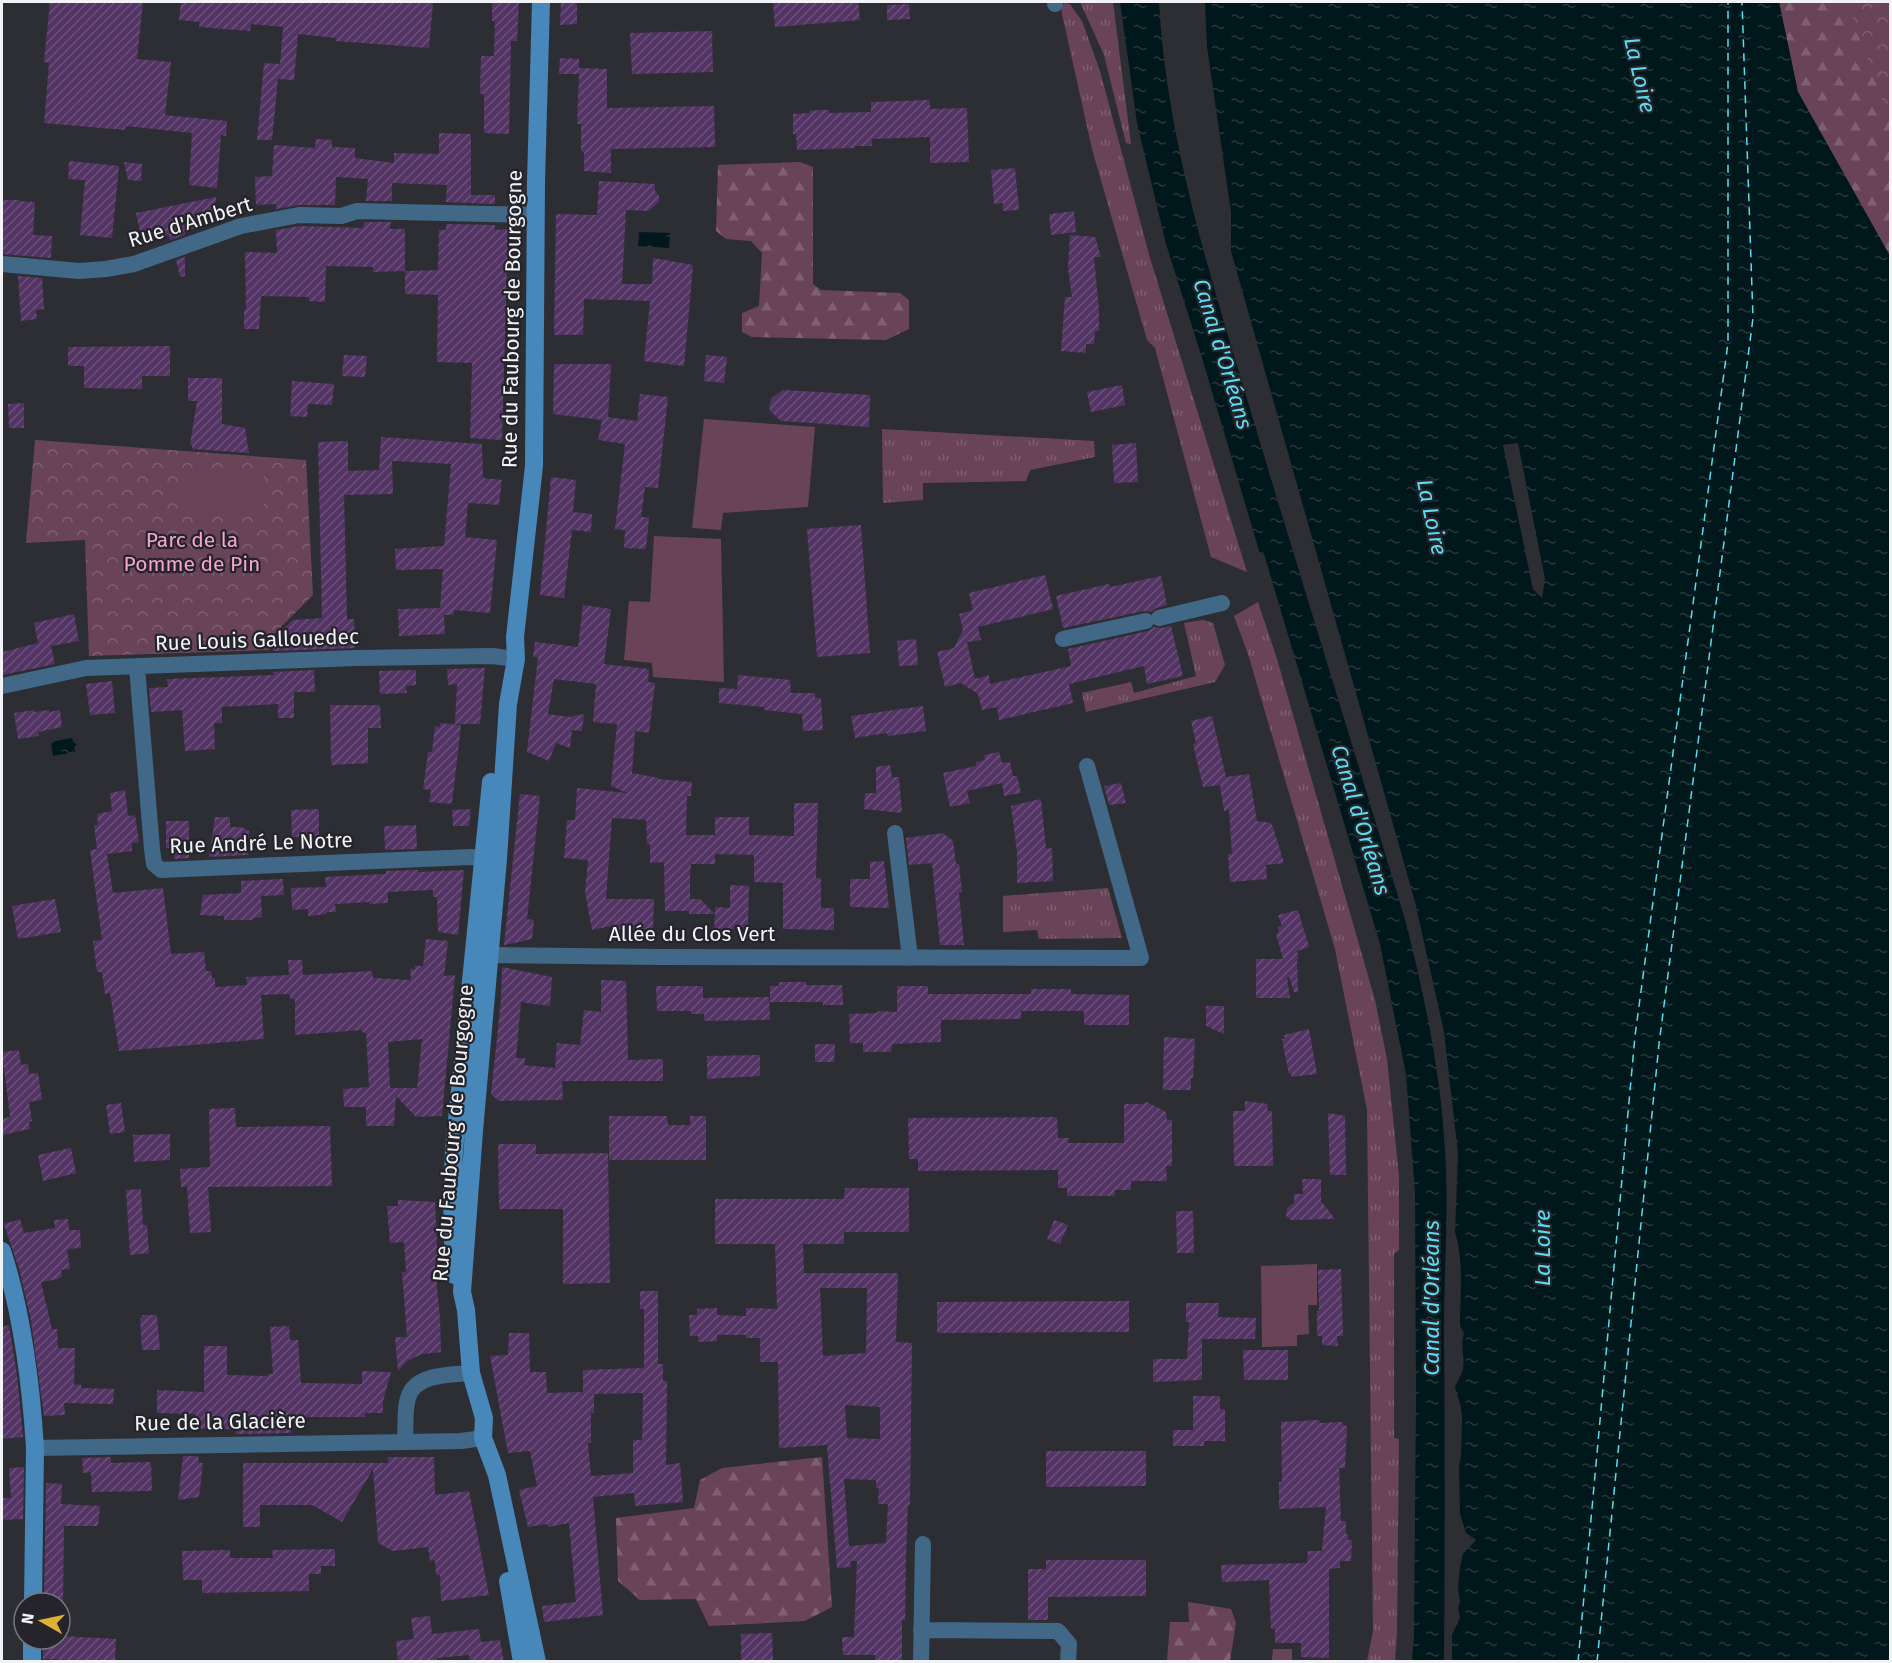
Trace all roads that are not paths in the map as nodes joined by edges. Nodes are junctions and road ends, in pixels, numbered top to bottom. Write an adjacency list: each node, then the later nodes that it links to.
1 (541, 2): 2 (main road, Rue du Faubourg de Bourgogne)
2 (536, 215): 3 (street, Rue d'Ambert); 6 (main road, Rue du Faubourg de Bourgogne)
3 (2, 264)
4 (1222, 603): 5 (street)
5 (1063, 639)
6 (511, 658): 7 (street, Rue Louis Gallouedec); 11 (main road, Rue du Faubourg de Bourgogne)
7 (137, 667): 8 (street, Rue Louis Gallouedec); 11 (street, Rue André Le Notre)
8 (2, 686)
9 (1088, 766): 13 (street, Allée du Clos Vert)
10 (895, 833): 13 (street)
11 (491, 859): 12 (main road, Rue du Faubourg de Bourgogne)
12 (482, 955): 13 (street, Allée du Clos Vert); 15 (main road, Rue du Faubourg de Bourgogne)
13 (910, 958)
14 (2, 1251): 18 (main road)
15 (467, 1374): 16 (main road, Rue du Faubourg de Bourgogne); 17 (street)
16 (479, 1438): 17 (street, Rue de la Glacière); 19 (main road, Rue du Faubourg de Bourgogne); 25 (main road, Rue du Faubourg de Bourgogne)
17 (405, 1442): 18 (street, Rue de la Glacière)
18 (35, 1448): 21 (main road)
19 (495, 1508): 23 (main road, Rue du Faubourg de Bourgogne); 24 (main road, Rue du Faubourg de Bourgogne)
20 (923, 1544): 22 (street)
21 (33, 1591)
22 (921, 1630): 26 (street); 27 (street)
23 (522, 1662)
24 (528, 1662)
25 (537, 1662)
26 (921, 1662)
27 (1068, 1662)

